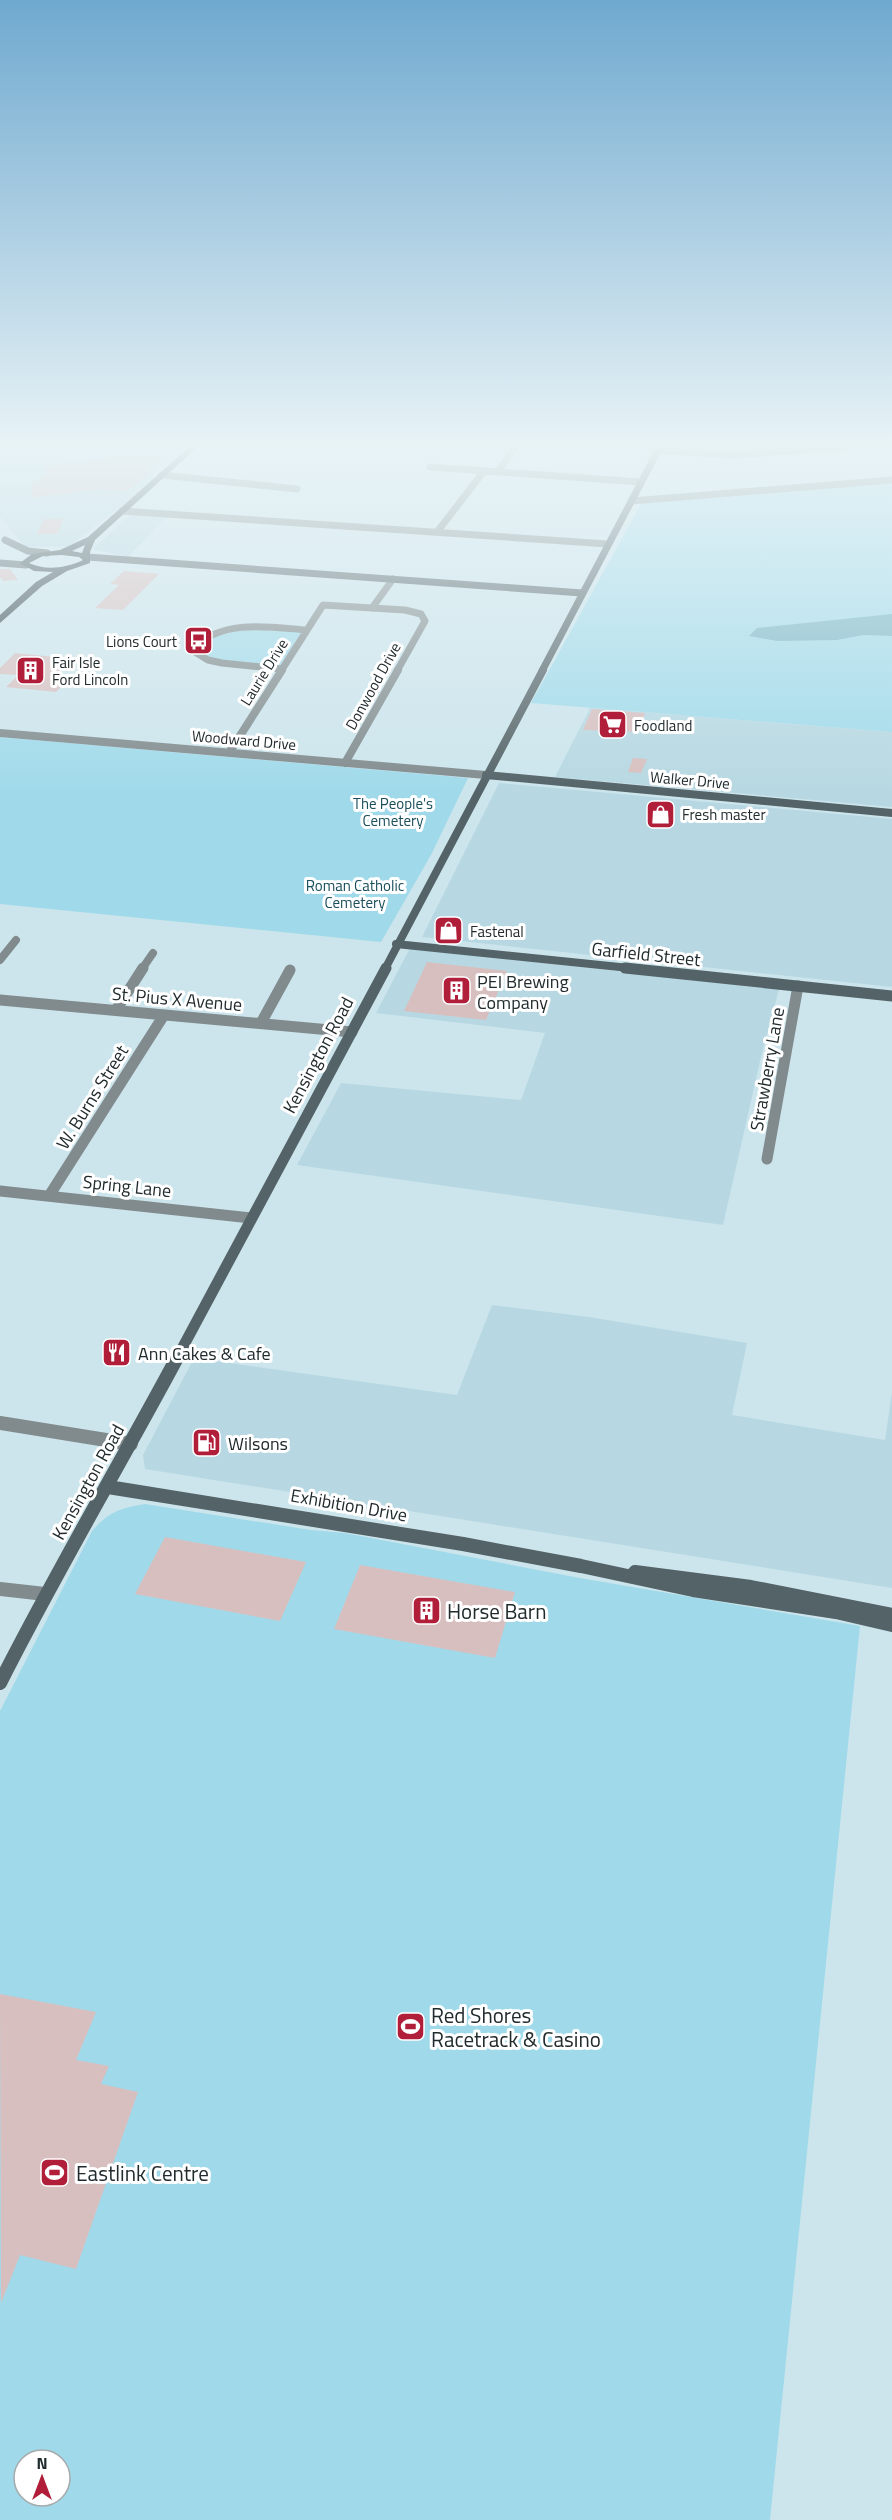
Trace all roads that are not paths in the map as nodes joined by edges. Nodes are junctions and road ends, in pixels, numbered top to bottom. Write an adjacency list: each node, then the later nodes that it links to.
1 (21, 559): 8 (street)
2 (35, 559): 8 (main road)
3 (87, 559): 9 (main road)
4 (114, 559): 6 (street)
5 (600, 559): 13 (street, Kensington Road)
6 (129, 560): 9 (street); 11 (street)
7 (0, 561): 8 (street)
8 (27, 562): 10 (main road); 12 (main road)
9 (80, 565): 10 (main road)
10 (69, 567): 12 (main road)
11 (393, 579): 13 (street); 15 (street)
12 (39, 584): 16 (main road)
13 (582, 593): 22 (street, Kensington Road)
14 (323, 605): 15 (street, Donwood Drive); 17 (street, Laurie Drive)
15 (372, 608): 21 (street, Donwood Drive)
16 (0, 620)
17 (306, 630): 18 (street, Laurie Drive); 18 (street)
18 (282, 669): 20 (street, Laurie Drive)
19 (0, 732): 20 (street, Woodward Drive)
20 (229, 753): 21 (street, Woodward Drive)
21 (345, 762): 22 (street, Woodward Drive)
22 (486, 775): 23 (street, Walker Drive); 25 (street, Kensington Road)
23 (892, 813)
24 (16, 940): 27 (street)
25 (396, 944): 29 (street, Garfield Street); 35 (street, Kensington Road)
26 (153, 953): 32 (street)
27 (0, 960)
28 (290, 970): 34 (street)
29 (798, 986): 30 (street, Garfield Street); 36 (street, Strawberry Lane)
30 (892, 996)
31 (0, 1000): 32 (street, St. Pius X Avenue)
32 (116, 1010): 33 (street, St. Pius X Avenue)
33 (164, 1015): 34 (street, St. Pius X Avenue); 38 (street, W. Burns Street)
34 (261, 1023): 35 (street, St. Pius X Avenue)
35 (352, 1032): 39 (street, Kensington Road)
36 (767, 1158)
37 (0, 1191): 38 (street, Spring Lane)
38 (49, 1196): 39 (street, Spring Lane)
39 (251, 1218): 41 (street, Kensington Road)
40 (0, 1423): 41 (street)
41 (131, 1444): 42 (street, Kensington Road)
42 (108, 1487): 43 (street, Exhibition Drive); 45 (street, Kensington Road)
43 (583, 1567): 46 (street, Exhibition Drive); 47 (street, Exhibition Drive)
44 (0, 1589): 45 (street)
45 (45, 1594): 48 (street, Kensington Road)
46 (892, 1615)
47 (892, 1625)
48 (0, 1683)

